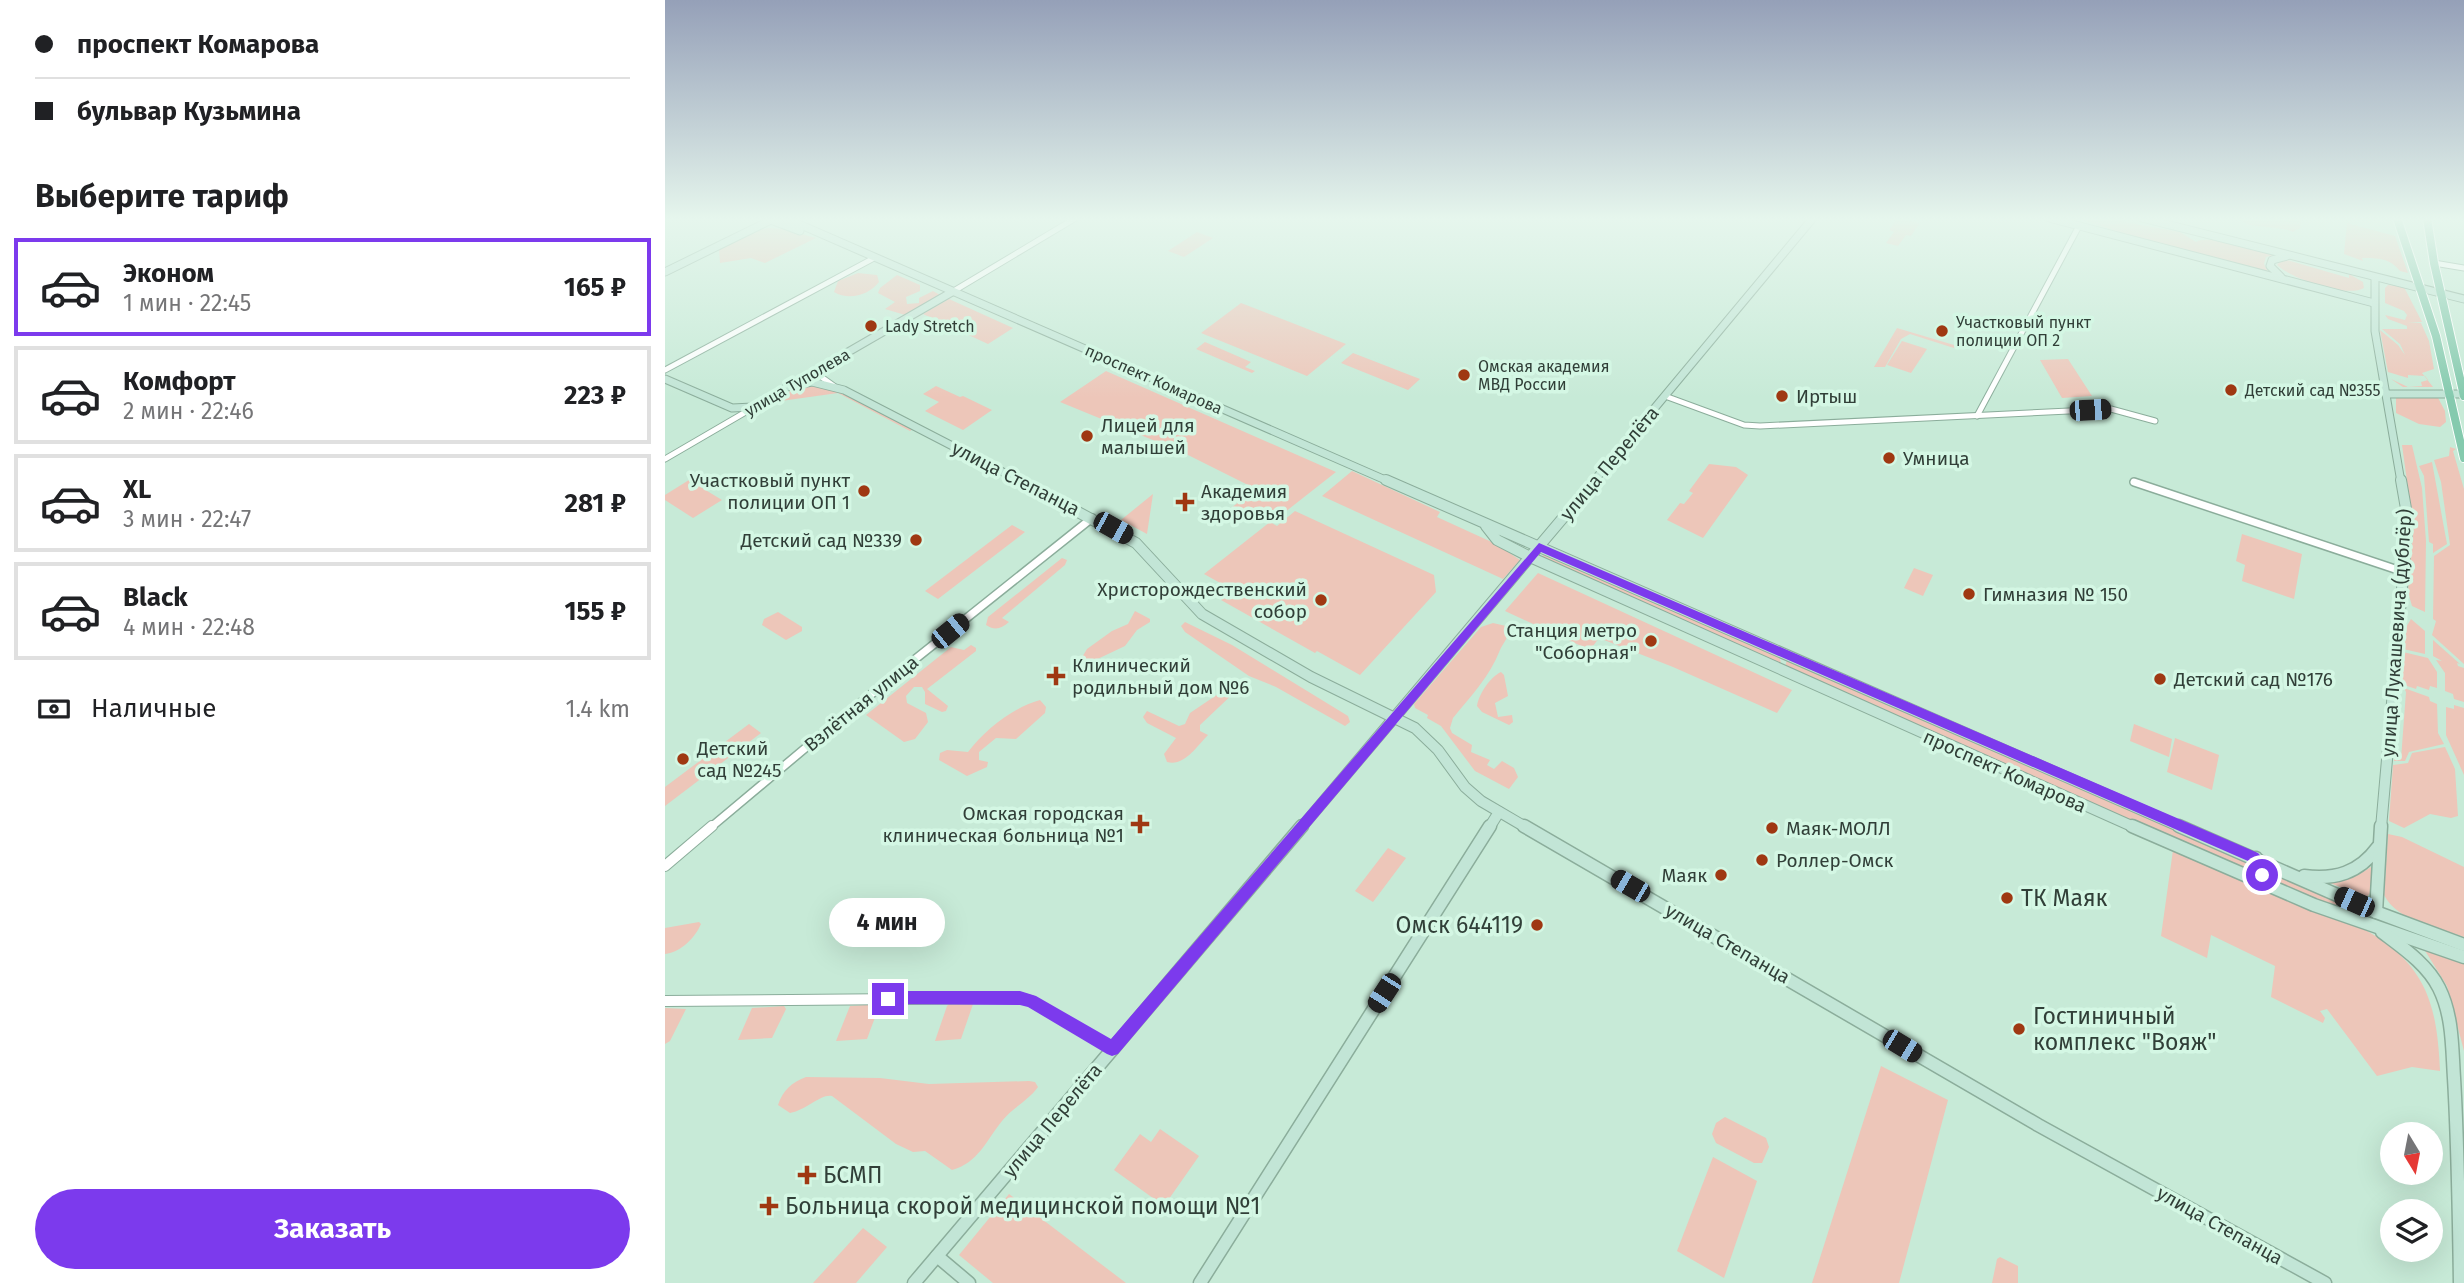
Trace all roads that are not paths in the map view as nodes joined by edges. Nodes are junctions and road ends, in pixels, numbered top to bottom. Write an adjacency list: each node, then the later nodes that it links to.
1 (836, 278): 18 (street)
2 (919, 278): 13 (main road, проспект Комарова)
3 (976, 278): 13 (street, улица Туполева)
4 (1763, 278): 25 (main road, улица Перелёта)
5 (2051, 278): 27 (street)
6 (2276, 278): 11 (main road)
7 (2282, 278): 11 (main road)
8 (2375, 278): 12 (main road); 16 (main road, улица Лукашевича (дублёр))
9 (2421, 278): 12 (main road)
10 (2437, 278): 14 (main road)
11 (2284, 280): 16 (main road)
12 (2425, 290): 14 (main road); 22 (main road)
13 (952, 292): 17 (main road, улица Туполева); 33 (main road, проспект Комарова)
14 (2441, 294): 15 (main road); 23 (main road)
15 (2464, 299)
16 (2374, 303): 24 (main road, улица Лукашевича (дублёр))
17 (821, 369): 20 (main road, улица Туполева); 21 (street, улица Степанца)
18 (665, 370)
19 (665, 379): 26 (main road)
20 (791, 386): 21 (main road, улица Степанца); 26 (main road, улица Туполева)
21 (834, 386): 32 (main road, улица Степанца)
22 (2451, 392): 23 (main road); 24 (main road); 29 (main road)
23 (2464, 393)
24 (2387, 394): 36 (main road, улица Лукашевича (дублёр))
25 (1665, 396): 27 (street); 34 (main road, улица Перелёта)
26 (737, 414): 30 (street, улица Туполева)
27 (1977, 416): 28 (street)
28 (2155, 421)
29 (2464, 458)
30 (665, 459)
31 (2134, 482): 36 (street)
32 (1092, 517): 41 (main road, улица Степанца); 45 (street, Взлётная улица)
33 (1483, 523): 34 (main road, проспект Комарова); 35 (main road, проспект Комарова)
34 (1539, 547): 35 (main road, улица Перелёта); 37 (main road, проспект Комарова)
35 (1530, 557): 38 (main road, проспект Комарова); 41 (main road, улица Перелёта)
36 (2404, 572): 43 (main road, улица Лукашевича (дублёр))
37 (1784, 653): 38 (main road); 39 (main road, проспект Комарова)
38 (1775, 668): 40 (main road, проспект Комарова)
39 (1885, 697): 40 (main road); 44 (main road, проспект Комарова)
40 (1876, 713): 47 (main road, проспект Комарова)
41 (1393, 717): 42 (main road, улица Степанца); 55 (main road, улица Перелёта)
42 (1499, 812): 59 (main road); 60 (main road, улица Степанца)
43 (2379, 847): 46 (main road); 48 (main road, улица Лукашевича (дублёр))
44 (2256, 859): 46 (main road, проспект Комарова); 47 (main road)
45 (665, 866)
46 (2289, 873): 48 (main road, проспект Комарова)
47 (2252, 880): 49 (main road, проспект Комарова)
48 (2376, 912): 51 (main road, проспект Комарова)
49 (2374, 925): 50 (main road, проспект Комарова); 53 (main road)
50 (2418, 940): 52 (main road, проспект Комарова); 53 (main road)
51 (2464, 945)
52 (2464, 957)
53 (2419, 962): 61 (main road)
54 (665, 1001): 55 (street)
55 (1112, 1049): 56 (main road, улица Перелёта)
56 (937, 1256): 57 (main road, улица Перелёта); 58 (main road)
57 (914, 1283)
58 (969, 1283)
59 (1200, 1283)
60 (2325, 1283)
61 (2460, 1283)

